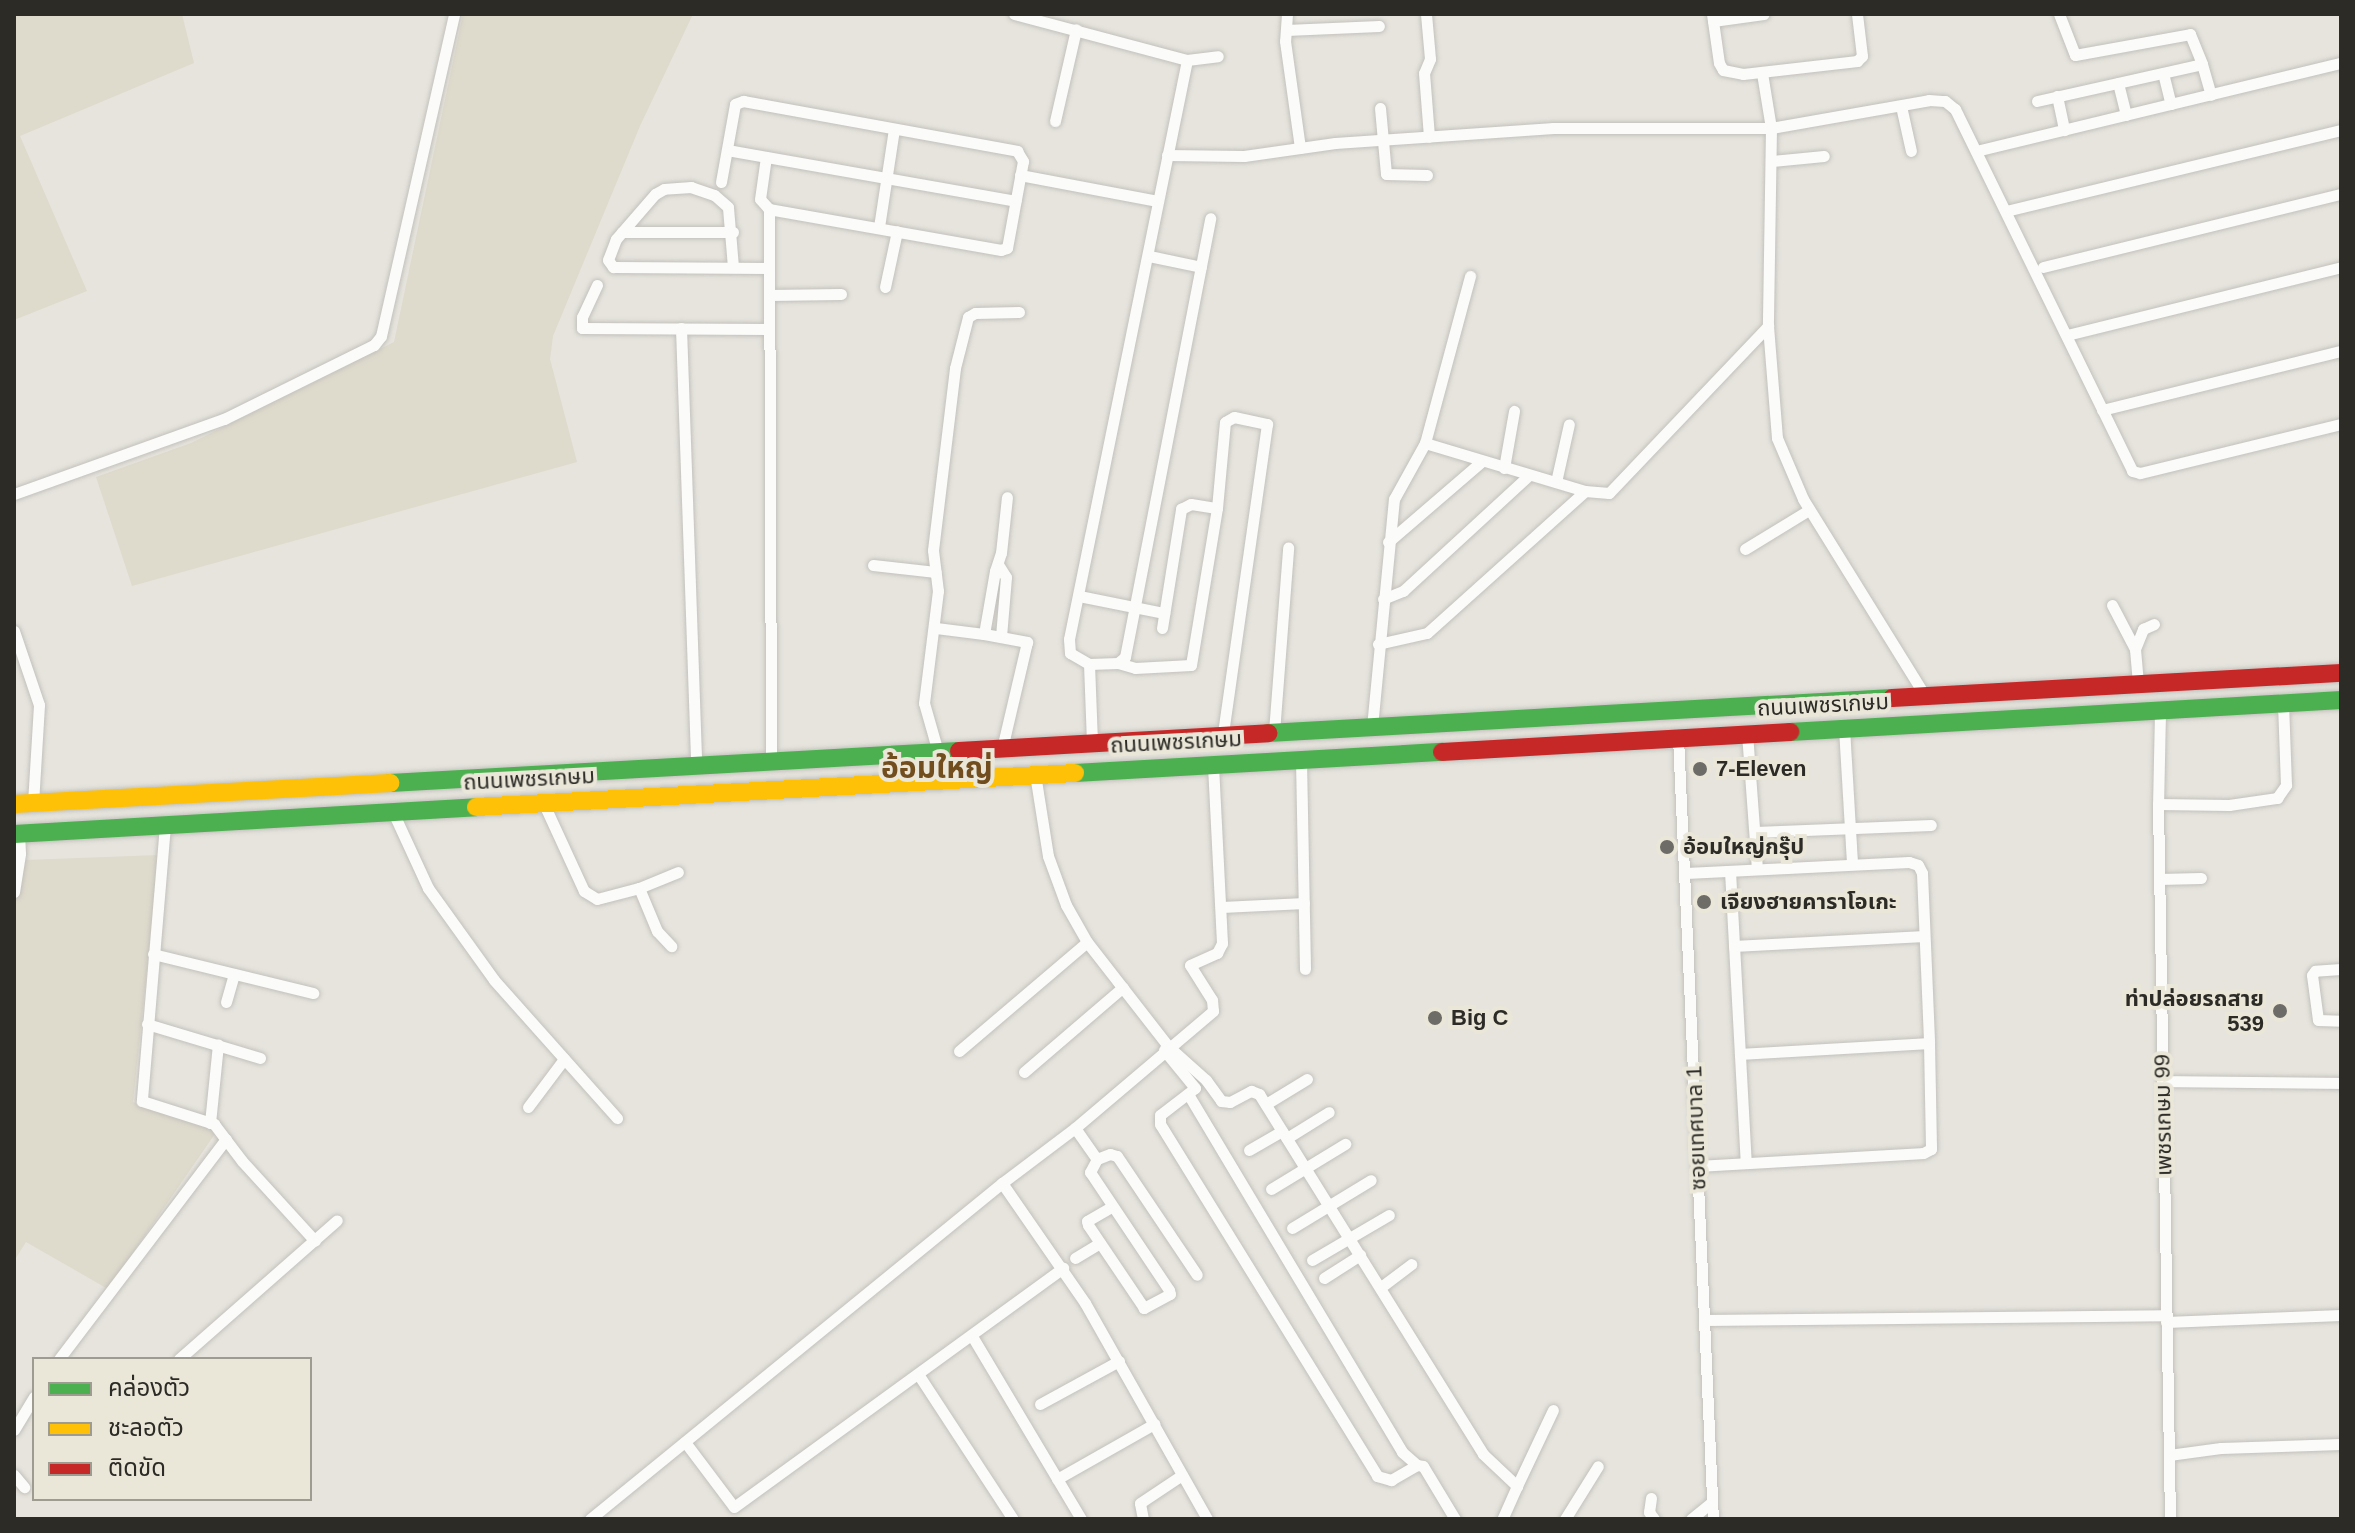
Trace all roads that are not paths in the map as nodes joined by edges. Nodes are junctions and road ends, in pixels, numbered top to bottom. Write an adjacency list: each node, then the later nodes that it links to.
1 (454, 14): 82 (street)
2 (1014, 14): 10 (street)
3 (1287, 14): 11 (street)
4 (1426, 14): 31 (street)
5 (1764, 14): 8 (street)
6 (1857, 14): 16 (street)
7 (2059, 14): 15 (street)
8 (1712, 18): 16 (street)
9 (1379, 26): 11 (street)
10 (1076, 29): 13 (street); 26 (street)
11 (1286, 30): 33 (street)
12 (1218, 56): 13 (street)
13 (1187, 60): 37 (street)
14 (2341, 63): 19 (street)
15 (2202, 64): 17 (street); 19 (street)
16 (1762, 73): 27 (street)
17 (2163, 73): 18 (street); 22 (street)
18 (2118, 83): 20 (street); 25 (street)
19 (2211, 95): 22 (street)
20 (2057, 96): 21 (street); 29 (street)
21 (2037, 101)
22 (2171, 104): 25 (street)
23 (1901, 106): 27 (street); 35 (street); 36 (street)
24 (1380, 108): 32 (street)
25 (2126, 115): 29 (street)
26 (1055, 121)
27 (1771, 128): 31 (street); 40 (street)
28 (894, 129): 34 (street); 41 (street); 43 (street)
29 (2064, 130): 36 (street)
30 (2341, 130): 49 (street)
31 (1429, 137): 32 (street)
32 (1383, 140): 33 (street); 42 (street)
33 (1300, 148): 37 (street)
34 (727, 150): 39 (street); 44 (street)
35 (1911, 151)
36 (1976, 151): 49 (street)
37 (1167, 155): 47 (street)
38 (1824, 156): 40 (street)
39 (766, 157): 43 (street); 48 (street)
40 (1772, 161): 67 (street)
41 (1020, 175): 46 (street); 47 (street)
42 (1427, 175)
43 (886, 178): 46 (street); 51 (street)
44 (721, 182)
45 (2341, 194): 58 (street)
46 (1016, 201): 52 (street)
47 (1158, 201): 55 (street)
48 (769, 209): 51 (street); 60 (street)
49 (2006, 211): 70 (street)
50 (1210, 218): 57 (street)
51 (879, 227): 52 (street)
52 (897, 231): 63 (street)
53 (622, 232): 54 (street); 54 (street); 56 (street)
54 (733, 232): 56 (street)
55 (1149, 256): 57 (street); 92 (street)
56 (733, 267): 60 (street)
57 (1201, 267): 95 (street)
58 (2043, 267)
59 (2341, 267): 70 (street)
60 (769, 268): 65 (street)
61 (1470, 276): 76 (street)
62 (597, 285): 68 (street)
63 (885, 287)
64 (841, 294): 65 (street)
65 (769, 295): 69 (street)
66 (1019, 312): 91 (street)
67 (1768, 326): 81 (street); 85 (street)
68 (681, 328): 69 (street); 127 (street)
69 (769, 329): 126 (street)
70 (2067, 335): 72 (street)
71 (2341, 351): 72 (street)
72 (2102, 410): 75 (street)
73 (1514, 411): 78 (street)
74 (1569, 424): 80 (street)
75 (2341, 424)
76 (1425, 443): 77 (street); 86 (street)
77 (1481, 462): 78 (street); 86 (street)
78 (1504, 468): 79 (street)
79 (1529, 475): 80 (street); 93 (street)
80 (1556, 482): 81 (street)
81 (1585, 491): 103 (street)
82 (14, 494)
83 (1007, 497): 90 (street)
84 (1217, 508): 96 (street); 105 (street); 120 (street)
85 (1809, 510): 88 (street); 111 (street)
86 (1388, 542): 93 (street)
87 (1288, 548): 118 (street)
88 (1745, 549)
89 (873, 565): 91 (street)
90 (999, 566): 101 (street); 102 (street)
91 (936, 572): 98 (street)
92 (1079, 596): 95 (street); 106 (street)
93 (1383, 599): 103 (street)
94 (2112, 605): 104 (street)
95 (1133, 607): 96 (street); 105 (street)
96 (1164, 613): 99 (street)
97 (2154, 624): 104 (street)
98 (936, 628): 101 (street); 124 (street)
99 (1162, 628)
100 (14, 631): 131 (street)
101 (984, 634): 102 (street)
102 (1001, 637): 123 (street)
103 (1378, 644): 116 (street)
104 (2135, 649): 110 (street)
105 (1118, 663): 106 (street)
106 (1089, 664): 122 (street)
107 (2341, 673): 108 (main road, ถนนเพชรเกษม)
108 (2192, 681): 109 (main road, ถนนเพชรเกษม); 114 (main road)
109 (2170, 682): 110 (main road, ถนนเพชรเกษม); 115 (main road)
110 (2138, 684): 111 (main road, ถนนเพชรเกษม)
111 (1925, 696): 116 (main road, ถนนเพชรเกษม)
112 (2341, 700): 113 (main road, ถนนเพชรเกษม)
113 (2283, 704): 114 (main road, ถนนเพชรเกษม); 132 (street)
114 (2194, 709): 115 (main road, ถนนเพชรเกษม)
115 (2160, 712): 117 (main road, ถนนเพชรเกษม); 132 (street, เพชรเกษม 99)
116 (1372, 727): 118 (main road, ถนนเพชรเกษม)
117 (1844, 728): 119 (main road, ถนนเพชรเกษม); 136 (street)
118 (1274, 732): 120 (main road, ถนนเพชรเกษม)
119 (1747, 733): 121 (main road, ถนนเพชรเกษม); 137 (street)
120 (1223, 735): 122 (main road, ถนนเพชรเกษม)
121 (1678, 737): 125 (main road, ถนนเพชรเกษม); 143 (street, ซอยเทศบาล 1)
122 (1092, 743): 123 (main road, ถนนเพชรเกษม)
123 (1002, 749): 124 (main road, ถนนเพชรเกษม)
124 (938, 752): 126 (main road, ถนนเพชรเกษม)
125 (1301, 760): 128 (main road, ถนนเพชรเกษม); 148 (street)
126 (771, 761): 127 (main road, ถนนเพชรเกษม)
127 (696, 764): 131 (main road, ถนนเพชรเกษม)
128 (1213, 764): 129 (main road, ถนนเพชรเกษม); 149 (street)
129 (1035, 774): 130 (main road, ถนนเพชรเกษม); 152 (street)
130 (543, 802): 133 (main road, ถนนเพชรเกษม); 146 (street)
131 (23, 804)
132 (2158, 804): 145 (street, เพชรเกษม 99)
133 (392, 810): 134 (main road, ถนนเพชรเกษม); 169 (street)
134 (165, 825): 138 (main road, ถนนเพชรเกษม); 154 (street)
135 (1931, 825): 136 (street)
136 (1850, 827): 137 (street); 139 (street)
137 (1755, 832): 140 (street)
138 (16, 834): 147 (street)
139 (1852, 864): 140 (street); 150 (street)
140 (1757, 869): 141 (street)
141 (1730, 871): 143 (street); 153 (street)
142 (678, 872): 146 (street)
143 (1686, 873): 187 (street, ซอยเทศบาล 1)
144 (2201, 878): 145 (street)
145 (2159, 879): 172 (street, เพชรเกษม 99)
146 (639, 888): 151 (street)
147 (14, 892)
148 (1304, 903): 149 (street); 155 (street)
149 (1222, 907): 165 (street)
150 (1924, 936): 153 (street); 163 (street)
151 (667, 942)
152 (1087, 942): 158 (street); 166 (street)
153 (1734, 946): 167 (street)
154 (153, 954): 157 (street); 162 (street)
155 (1305, 969)
156 (2341, 969): 161 (street)
157 (234, 974): 159 (street); 160 (street)
158 (1123, 987): 165 (street); 170 (street)
159 (313, 993)
160 (226, 1002)
161 (2341, 1021)
162 (147, 1024): 164 (street); 179 (street)
163 (1929, 1043): 167 (street); 186 (street)
164 (218, 1044): 168 (street); 179 (street)
165 (1166, 1048): 174 (street); 175 (street); 180 (street)
166 (959, 1051)
167 (1740, 1054): 186 (street)
168 (260, 1058)
169 (564, 1059): 176 (street); 178 (street)
170 (1024, 1072)
171 (1307, 1079): 175 (street)
172 (2162, 1081): 173 (street); 209 (street, เพชรเกษม 99)
173 (2341, 1083)
174 (1188, 1094): 224 (street); 224 (street)
175 (1266, 1104): 181 (street)
176 (528, 1107)
177 (1329, 1112): 181 (street)
178 (617, 1118)
179 (210, 1123): 182 (street)
180 (1075, 1128): 185 (street); 190 (street)
181 (1284, 1135): 184 (street); 188 (street)
182 (226, 1139): 198 (street); 212 (street)
183 (1345, 1144): 188 (street)
184 (1249, 1150)
185 (1097, 1159): 193 (street); 205 (street)
186 (1746, 1163): 187 (street)
187 (1698, 1166): 210 (street, ซอยเทศบาล 1)
188 (1307, 1169): 191 (street); 192 (street)
189 (1371, 1180): 192 (street)
190 (1002, 1183): 204 (street); 221 (street)
191 (1271, 1189)
192 (1328, 1206): 196 (street); 197 (street)
193 (1111, 1207): 199 (street); 199 (street)
194 (1389, 1215): 197 (street)
195 (337, 1220): 198 (street)
196 (1292, 1228)
197 (1349, 1238): 200 (street); 202 (street)
198 (315, 1241): 213 (street)
199 (1100, 1243): 201 (street)
200 (1360, 1255): 206 (street); 207 (street)
201 (1075, 1258)
202 (1312, 1260)
203 (1411, 1264): 207 (street)
204 (1063, 1268): 211 (street); 214 (street)
205 (1197, 1275)
206 (1324, 1278)
207 (1381, 1287): 229 (street)
208 (2341, 1315): 209 (street)
209 (2166, 1319): 210 (street); 223 (street, เพชรเกษม 99)
210 (1704, 1320): 232 (street, ซอยเทศบาล 1)
211 (972, 1336): 215 (street); 228 (street)
212 (61, 1357)
213 (181, 1357)
214 (1119, 1361): 217 (street); 219 (street)
215 (918, 1374): 221 (street); 234 (street)
216 (32, 1400): 220 (street)
217 (1040, 1404)
218 (1553, 1410): 229 (street)
219 (1154, 1424): 227 (street); 228 (street)
220 (14, 1430)
221 (685, 1442): 233 (street)
222 (2341, 1444): 223 (street)
223 (2169, 1455): 244 (street, เพชรเกษม 99)
224 (1417, 1465): 238 (street)
225 (1598, 1466): 240 (street)
226 (14, 1475): 230 (street)
227 (1182, 1475): 236 (street); 237 (street)
228 (1057, 1479): 235 (street)
229 (1517, 1486): 239 (street)
230 (24, 1487)
231 (1651, 1498): 241 (street)
232 (1712, 1502): 242 (street); 243 (street, ซอยเทศบาล 1)
233 (590, 1519)
234 (1013, 1519)
235 (1081, 1519)
236 (1143, 1519)
237 (1207, 1519)
238 (1455, 1519)
239 (1502, 1519)
240 (1565, 1519)
241 (1654, 1519)
242 (1691, 1519)
243 (1713, 1519)
244 (2170, 1519)

